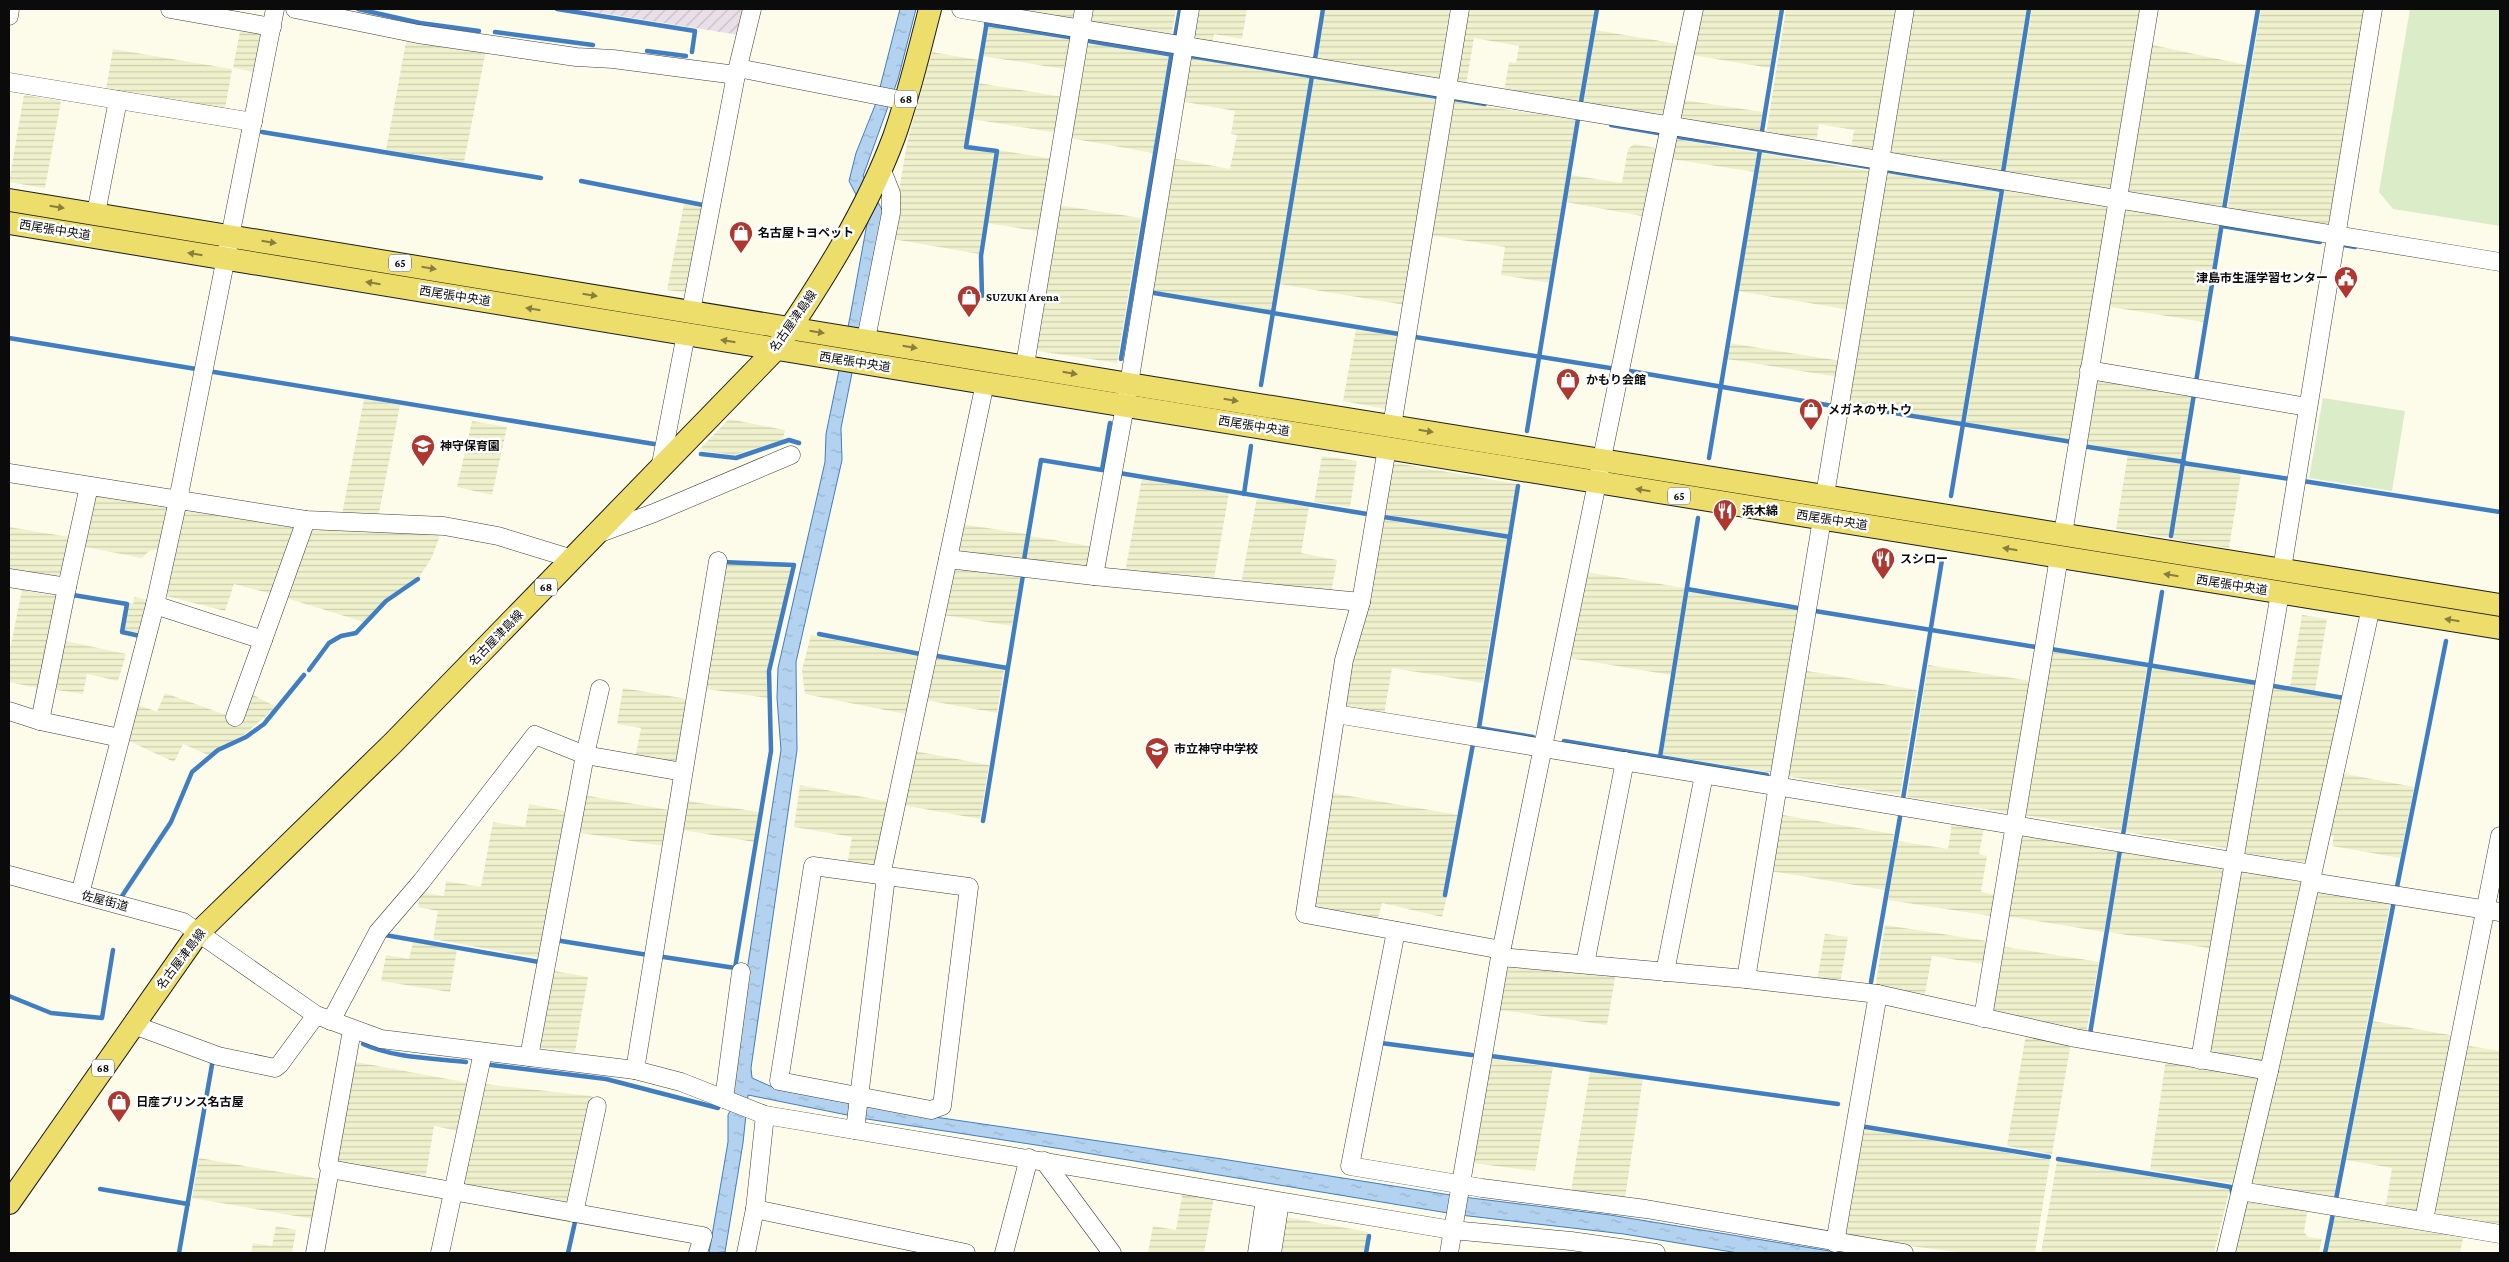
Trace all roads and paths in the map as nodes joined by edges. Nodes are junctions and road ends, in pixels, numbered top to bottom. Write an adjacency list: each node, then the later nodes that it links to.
1 (10, 9): 15 (street)
2 (170, 9): 16 (street)
3 (275, 9): 16 (street)
4 (295, 9): 19 (street)
5 (752, 9): 19 (street)
6 (930, 9): 22 (main road, 名古屋津島線 / 68)
7 (961, 9): 17 (street)
8 (1084, 9): 17 (street)
9 (1190, 9): 18 (street)
10 (1460, 9): 21 (street)
11 (1694, 9): 25 (street)
12 (1905, 9): 26 (street)
13 (2149, 9): 28 (street)
14 (2373, 9): 32 (street)
15 (9, 16)
16 (272, 26): 24 (street)
17 (1080, 29): 18 (street); 41 (street)
18 (1184, 46): 21 (street); 44 (street)
19 (737, 72): 22 (street); 36 (street)
20 (9, 82): 23 (street)
21 (1447, 88): 25 (street); 46 (street)
22 (892, 99): 27 (main road, 名古屋津島線 / 68)
23 (118, 100): 24 (street); 30 (street)
24 (252, 122): 33 (street)
25 (1670, 125): 26 (street); 49 (street)
26 (1880, 160): 28 (street); 54 (street)
27 (876, 177): 37 (main road, 名古屋津島線 / 68); 39 (street)
28 (2118, 199): 32 (street); 42 (street)
29 (9, 200): 30 (main road, 西尾張中央道 / 65, one-way to 30)
30 (96, 213): 33 (main road, 西尾張中央道 / 65)
31 (9, 223): 34 (main road, 西尾張中央道 / 65, one-way to 31)
32 (2336, 234): 35 (street); 45 (street)
33 (230, 235): 34 (street); 36 (main road, 西尾張中央道 / 65, one-way to 36)
34 (225, 259): 38 (main road, 西尾張中央道 / 65, one-way to 34); 55 (street)
35 (2500, 262)
36 (691, 311): 37 (main road, 西尾張中央道 / 65)
37 (791, 328): 39 (main road, 西尾張中央道 / 65, one-way to 39); 40 (main road, 名古屋津島線 / 68)
38 (686, 334): 40 (main road, 西尾張中央道 / 65, one-way to 38); 50 (street)
39 (857, 338): 41 (main road, 西尾張中央道 / 65, one-way to 41)
40 (776, 349): 43 (main road, 西尾張中央道 / 65); 50 (main road, 名古屋津島線 / 68)
41 (1025, 365): 44 (main road, 西尾張中央道 / 65, one-way to 44)
42 (2089, 370): 45 (street); 59 (street)
43 (985, 384): 44 (main road, 西尾張中央道 / 65); 62 (street)
44 (1127, 394): 46 (main road, 西尾張中央道 / 65, one-way to 46); 47 (main road, 西尾張中央道 / 65); 65 (street)
45 (2308, 407): 64 (street)
46 (1392, 426): 49 (main road, 西尾張中央道 / 65, one-way to 49)
47 (1387, 448): 52 (main road, 西尾張中央道 / 65); 69 (street)
48 (791, 455): 58 (street)
49 (1602, 459): 52 (street); 54 (main road, 西尾張中央道 / 65)
50 (660, 469): 58 (main road, 名古屋津島線 / 68)
51 (9, 473): 53 (street)
52 (1596, 482): 56 (main road, 西尾張中央道 / 65, one-way to 52); 81 (street)
53 (89, 486): 55 (street); 67 (street)
54 (1825, 495): 59 (main road, 西尾張中央道 / 65)
55 (178, 500): 57 (street); 70 (street)
56 (1822, 519): 60 (main road, 西尾張中央道 / 65, one-way to 56); 86 (street)
57 (306, 520): 61 (street); 74 (street)
58 (600, 532): 61 (main road, 名古屋津島線 / 68)
59 (2063, 534): 64 (main road, 西尾張中央道 / 65)
60 (2059, 557): 68 (main road, 西尾張中央道 / 65, one-way to 60); 87 (street)
61 (573, 559): 96 (main road, 名古屋津島線 / 68)
62 (948, 559): 65 (street); 91 (street)
63 (718, 560): 84 (street)
64 (2282, 569): 71 (main road, 西尾張中央道 / 65)
65 (1094, 576): 69 (street)
66 (9, 578): 67 (street)
67 (67, 588): 79 (street)
68 (2280, 592): 72 (main road, 西尾張中央道 / 65); 89 (street)
69 (1361, 602): 77 (street)
70 (155, 605): 74 (street); 80 (street)
71 (2500, 605)
72 (2371, 607): 73 (main road, 西尾張中央道 / 65, one-way to 72); 92 (street)
73 (2500, 628)
74 (263, 640): 78 (street)
75 (600, 689): 82 (street)
76 (9, 711): 79 (street)
77 (1336, 714): 81 (street); 95 (street)
78 (235, 717)
79 (40, 721): 80 (street)
80 (120, 738): 93 (street)
81 (1543, 748): 83 (street); 97 (street)
82 (585, 755): 84 (street); 103 (street); 108 (street)
83 (1625, 761): 85 (street); 98 (street)
84 (683, 772): 110 (street)
85 (1704, 775): 86 (street); 100 (street)
86 (1778, 787): 87 (street); 101 (street)
87 (2014, 826): 89 (street); 104 (street)
88 (2500, 836): 94 (street)
89 (2234, 861): 92 (street); 109 (street)
90 (9, 875): 93 (street, 佐屋街道)
91 (883, 877): 112 (street); 112 (street); 112 (street)
92 (2311, 878): 94 (street); 111 (street)
93 (80, 894): 96 (street, 佐屋街道)
94 (2493, 911): 126 (street)
95 (1396, 931): 97 (street); 119 (street)
96 (198, 933): 103 (street, 佐屋街道); 105 (main road, 名古屋津島線 / 68)
97 (1501, 954): 98 (street); 119 (street)
98 (1585, 964): 100 (street)
99 (741, 972): 113 (street)
100 (1666, 972): 101 (street)
101 (1746, 979): 102 (street)
102 (1878, 994): 104 (street); 129 (street)
103 (324, 1018): 105 (street); 106 (street, 佐屋街道)
104 (1983, 1018): 109 (street)
105 (134, 1025): 123 (main road, 名古屋津島線 / 68)
106 (352, 1030): 107 (street, 佐屋街道); 118 (street)
107 (483, 1052): 108 (street, 佐屋街道); 120 (street)
108 (528, 1057): 110 (street, 佐屋街道)
109 (2200, 1060): 111 (street)
110 (635, 1070): 113 (street, 佐屋街道)
111 (2269, 1071): 121 (street)
112 (860, 1098): 116 (street)
113 (727, 1100): 115 (street, 佐屋街道)
114 (597, 1106): 125 (street)
115 (757, 1113): 116 (street, 佐屋街道); 124 (street)
116 (855, 1126): 117 (street, 佐屋街道)
117 (1036, 1160): 122 (street, 佐屋街道); 135 (street); 136 (street)
118 (330, 1169): 120 (street); 130 (street)
119 (1460, 1188): 127 (street); 129 (street)
120 (453, 1191): 125 (street); 131 (street)
121 (2241, 1191): 126 (street); 142 (street)
122 (1273, 1200): 127 (street, 佐屋街道); 137 (street); 138 (street)
123 (9, 1203)
124 (755, 1209): 133 (street); 134 (street)
125 (574, 1213): 132 (street)
126 (2424, 1220): 128 (street)
127 (1453, 1225): 139 (street); 140 (street, 佐屋街道)
128 (2500, 1234)
129 (1835, 1243): 141 (street)
130 (315, 1253)
131 (440, 1253)
132 (698, 1253)
133 (746, 1253)
134 (966, 1253)
135 (1004, 1253)
136 (1112, 1253)
137 (1257, 1253)
138 (1272, 1253)
139 (1449, 1253)
140 (1656, 1253)
141 (1904, 1253)
142 (2226, 1253)

